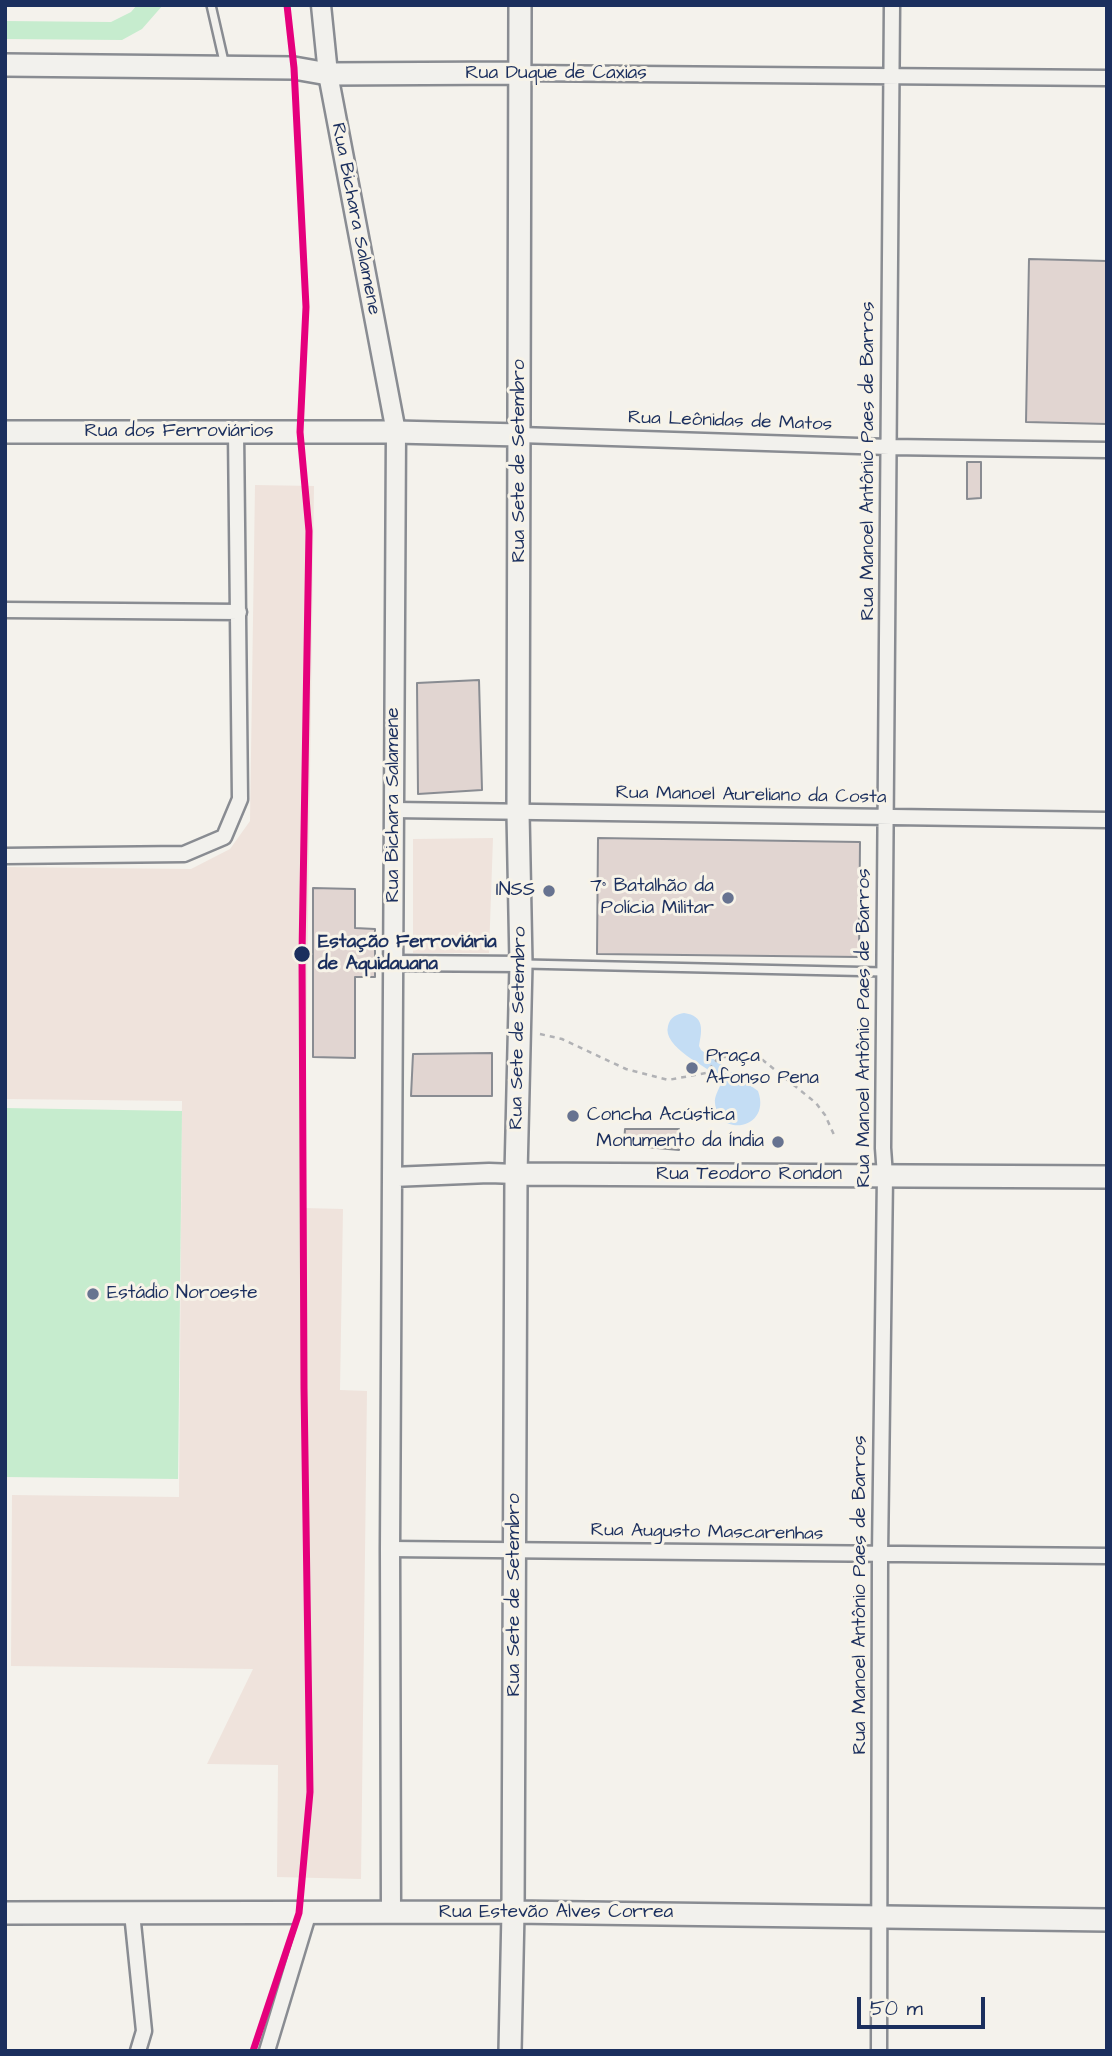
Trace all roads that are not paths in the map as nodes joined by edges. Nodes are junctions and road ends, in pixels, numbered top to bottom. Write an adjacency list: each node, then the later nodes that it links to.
1 (211, 5): 6 (lane)
2 (321, 5): 8 (street, Rua Bichara Salamene)
3 (520, 5): 7 (main road, Rua Sete de Setembro)
4 (892, 5): 9 (street, Rua Manoel Antônio Paes de Barros)
5 (5, 65): 6 (main road, Rua Duque de Caxias)
6 (225, 67): 8 (main road, Rua Duque de Caxias)
7 (519, 73): 8 (main road, Rua Duque de Caxias); 9 (street, Rua Duque de Caxias); 14 (main road, Rua Sete de Setembro)
8 (328, 74): 13 (street, Rua Bichara Salamene)
9 (892, 77): 10 (street, Rua Duque de Caxias); 15 (street, Rua Manoel Antônio Paes de Barros)
10 (1107, 78)
11 (5, 432): 12 (main road, Rua dos Ferroviários)
12 (236, 432): 13 (main road, Rua dos Ferroviários); 18 (street)
13 (396, 432): 14 (main road); 19 (street, Rua Bichara Salamene)
14 (520, 435): 15 (street, Rua Leônidas de Matos); 20 (main road, Rua Sete de Setembro)
15 (888, 447): 16 (street, Rua Leônidas de Matos); 21 (street, Rua Manoel Antônio Paes de Barros)
16 (1107, 450)
17 (5, 610): 18 (street)
18 (239, 612): 23 (street)
19 (394, 810): 20 (street, Rua Manoel Aureliano da Costa); 24 (street, Rua Bichara Salamene)
20 (519, 813): 21 (street, Rua Manoel Aureliano da Costa); 25 (main road, Rua Sete de Setembro)
21 (886, 817): 22 (street, Rua Manoel Aureliano da Costa); 26 (street, Rua Manoel Antônio Paes de Barros)
22 (1107, 820)
23 (5, 856)
24 (393, 963): 25 (street); 29 (street, Rua Bichara Salamene)
25 (521, 964): 26 (lane); 27 (main road, Rua Sete de Setembro)
26 (884, 972): 28 (street, Rua Manoel Antônio Paes de Barros)
27 (516, 1174): 28 (main road, Rua Teodoro Rondon); 29 (street, Rua Teodoro Rondon); 32 (main road, Rua Sete de Setembro)
28 (884, 1176): 30 (main road, Rua Teodoro Rondon); 33 (street, Rua Manoel Antônio Paes de Barros)
29 (392, 1177): 31 (street, Rua Bichara Salamene)
30 (1107, 1177)
31 (390, 1549): 32 (street, Rua Augusto Mascarenhas); 36 (street, Rua Bichara Salamene)
32 (515, 1550): 33 (street, Rua Augusto Mascarenhas); 37 (main road, Rua Sete de Setembro)
33 (880, 1554): 34 (street, Rua Augusto Mascarenhas); 40 (street, Rua Manoel Antônio Paes de Barros)
34 (1107, 1556)
35 (309, 1912): 36 (main road, Rua Estevão Alves Correa); 39 (main road, Rua Estevão Alves Correa); 43 (street)
36 (391, 1912): 37 (main road, Rua Estevão Alves Correa)
37 (513, 1912): 40 (main road, Rua Estevão Alves Correa); 44 (main road, Rua Sete de Setembro)
38 (5, 1913): 39 (main road, Rua Estevão Alves Correa)
39 (132, 1913): 42 (street)
40 (880, 1917): 41 (main road, Rua Estevão Alves Correa); 45 (street, Rua Manoel Antônio Paes de Barros)
41 (1107, 1920)
42 (138, 2051)
43 (267, 2051)
44 (510, 2051)
45 (879, 2051)

